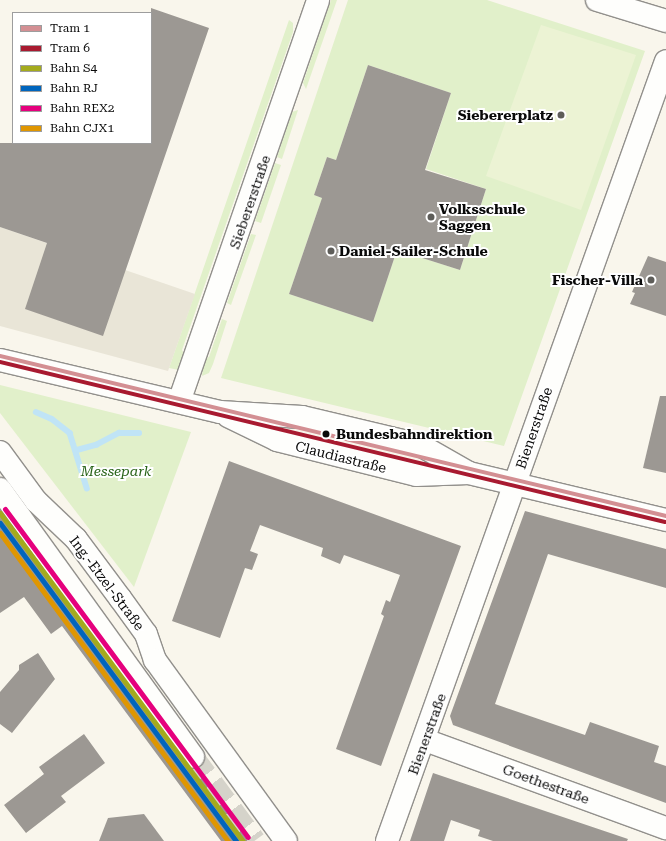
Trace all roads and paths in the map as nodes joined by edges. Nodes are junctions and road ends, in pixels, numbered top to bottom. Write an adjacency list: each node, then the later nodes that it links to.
1 (318, 0): 6 (street, Siebererstraße)
2 (597, 0): 3 (street)
3 (666, 21)
4 (666, 60): 10 (street, Bienerstraße)
5 (0, 360): 6 (street, Claudiastraße)
6 (179, 402): 7 (street, Claudiastraße)
7 (220, 412): 9 (street, Claudiastraße); 9 (street, Claudiastraße)
8 (0, 452): 16 (street, Ing.-Etzel-Straße)
9 (469, 473): 10 (street, Claudiastraße)
10 (515, 484): 12 (street, Claudiastraße); 13 (street, Bienerstraße)
11 (0, 489): 14 (street)
12 (666, 520)
13 (425, 740): 15 (street, Goethestraße); 17 (street, Bienerstraße)
14 (193, 757)
15 (666, 828)
16 (286, 841)
17 (387, 841)

